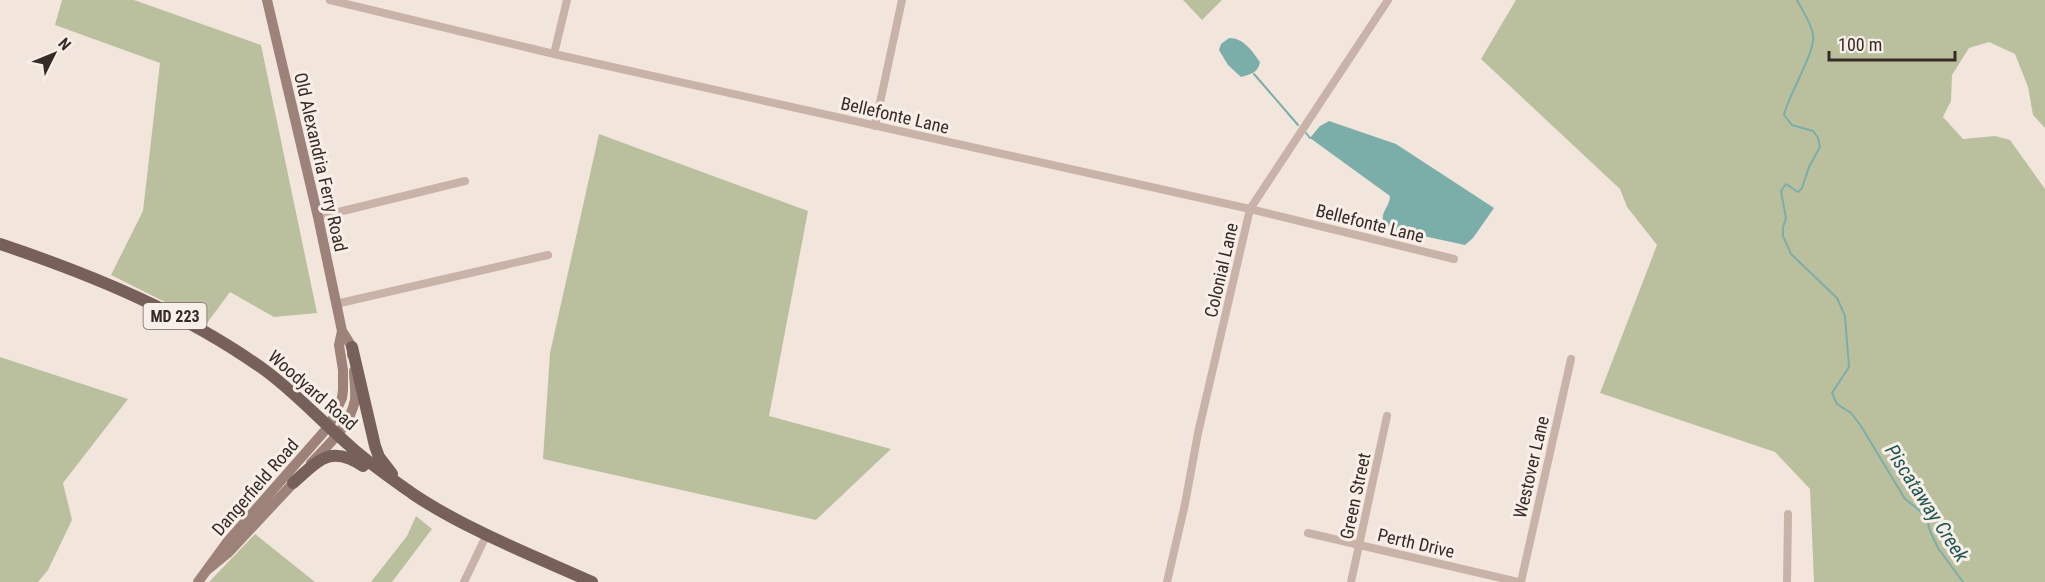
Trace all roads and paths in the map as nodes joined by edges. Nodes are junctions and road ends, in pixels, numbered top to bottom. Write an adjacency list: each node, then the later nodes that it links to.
1 (267, 0): 10 (main road, Old Alexandria Ferry Road)
2 (330, 0): 6 (street, Bellefonte Lane)
3 (567, 0): 6 (street)
4 (902, 0): 7 (street)
5 (1388, 0): 9 (street, Colonial Lane)
6 (554, 54): 7 (street, Bellefonte Lane)
7 (875, 126): 9 (street, Bellefonte Lane)
8 (465, 181): 10 (street)
9 (1250, 209): 13 (street, Bellefonte Lane); 30 (street, Colonial Lane)
10 (318, 217): 14 (main road, Old Alexandria Ferry Road)
11 (0, 244): 19 (main road, Woodyard Road / MD 223)
12 (548, 255): 14 (street)
13 (1454, 260)
14 (336, 304): 15 (main road, Old Alexandria Ferry Road)
15 (342, 331): 16 (main road, Old Alexandria Ferry Road); 19 (main road, Old Alexandria Ferry Road)
16 (352, 347): 19 (main road, Old Alexandria Ferry Road); 21 (main road)
17 (1571, 358): 32 (street, Westover Lane)
18 (1387, 416): 25 (street, Green Street)
19 (333, 431): 20 (main road, Dangerfield Road); 21 (main road, Woodyard Road / MD 223); 26 (main road, Dangerfield Road)
20 (293, 483): 21 (main road); 26 (main road, Dangerfield Road)
21 (405, 488): 24 (main road, Woodyard Road / MD 223)
22 (1788, 514): 33 (street)
23 (1308, 533): 25 (street, Perth Drive)
24 (488, 534): 28 (street); 29 (main road, Woodyard Road / MD 223)
25 (1359, 545): 31 (street, Green Street); 32 (street, Perth Drive)
26 (206, 571): 27 (main road, Dangerfield Road)
27 (198, 582)
28 (464, 582)
29 (592, 582)
30 (1167, 582)
31 (1351, 582)
32 (1519, 582)
33 (1787, 582)

